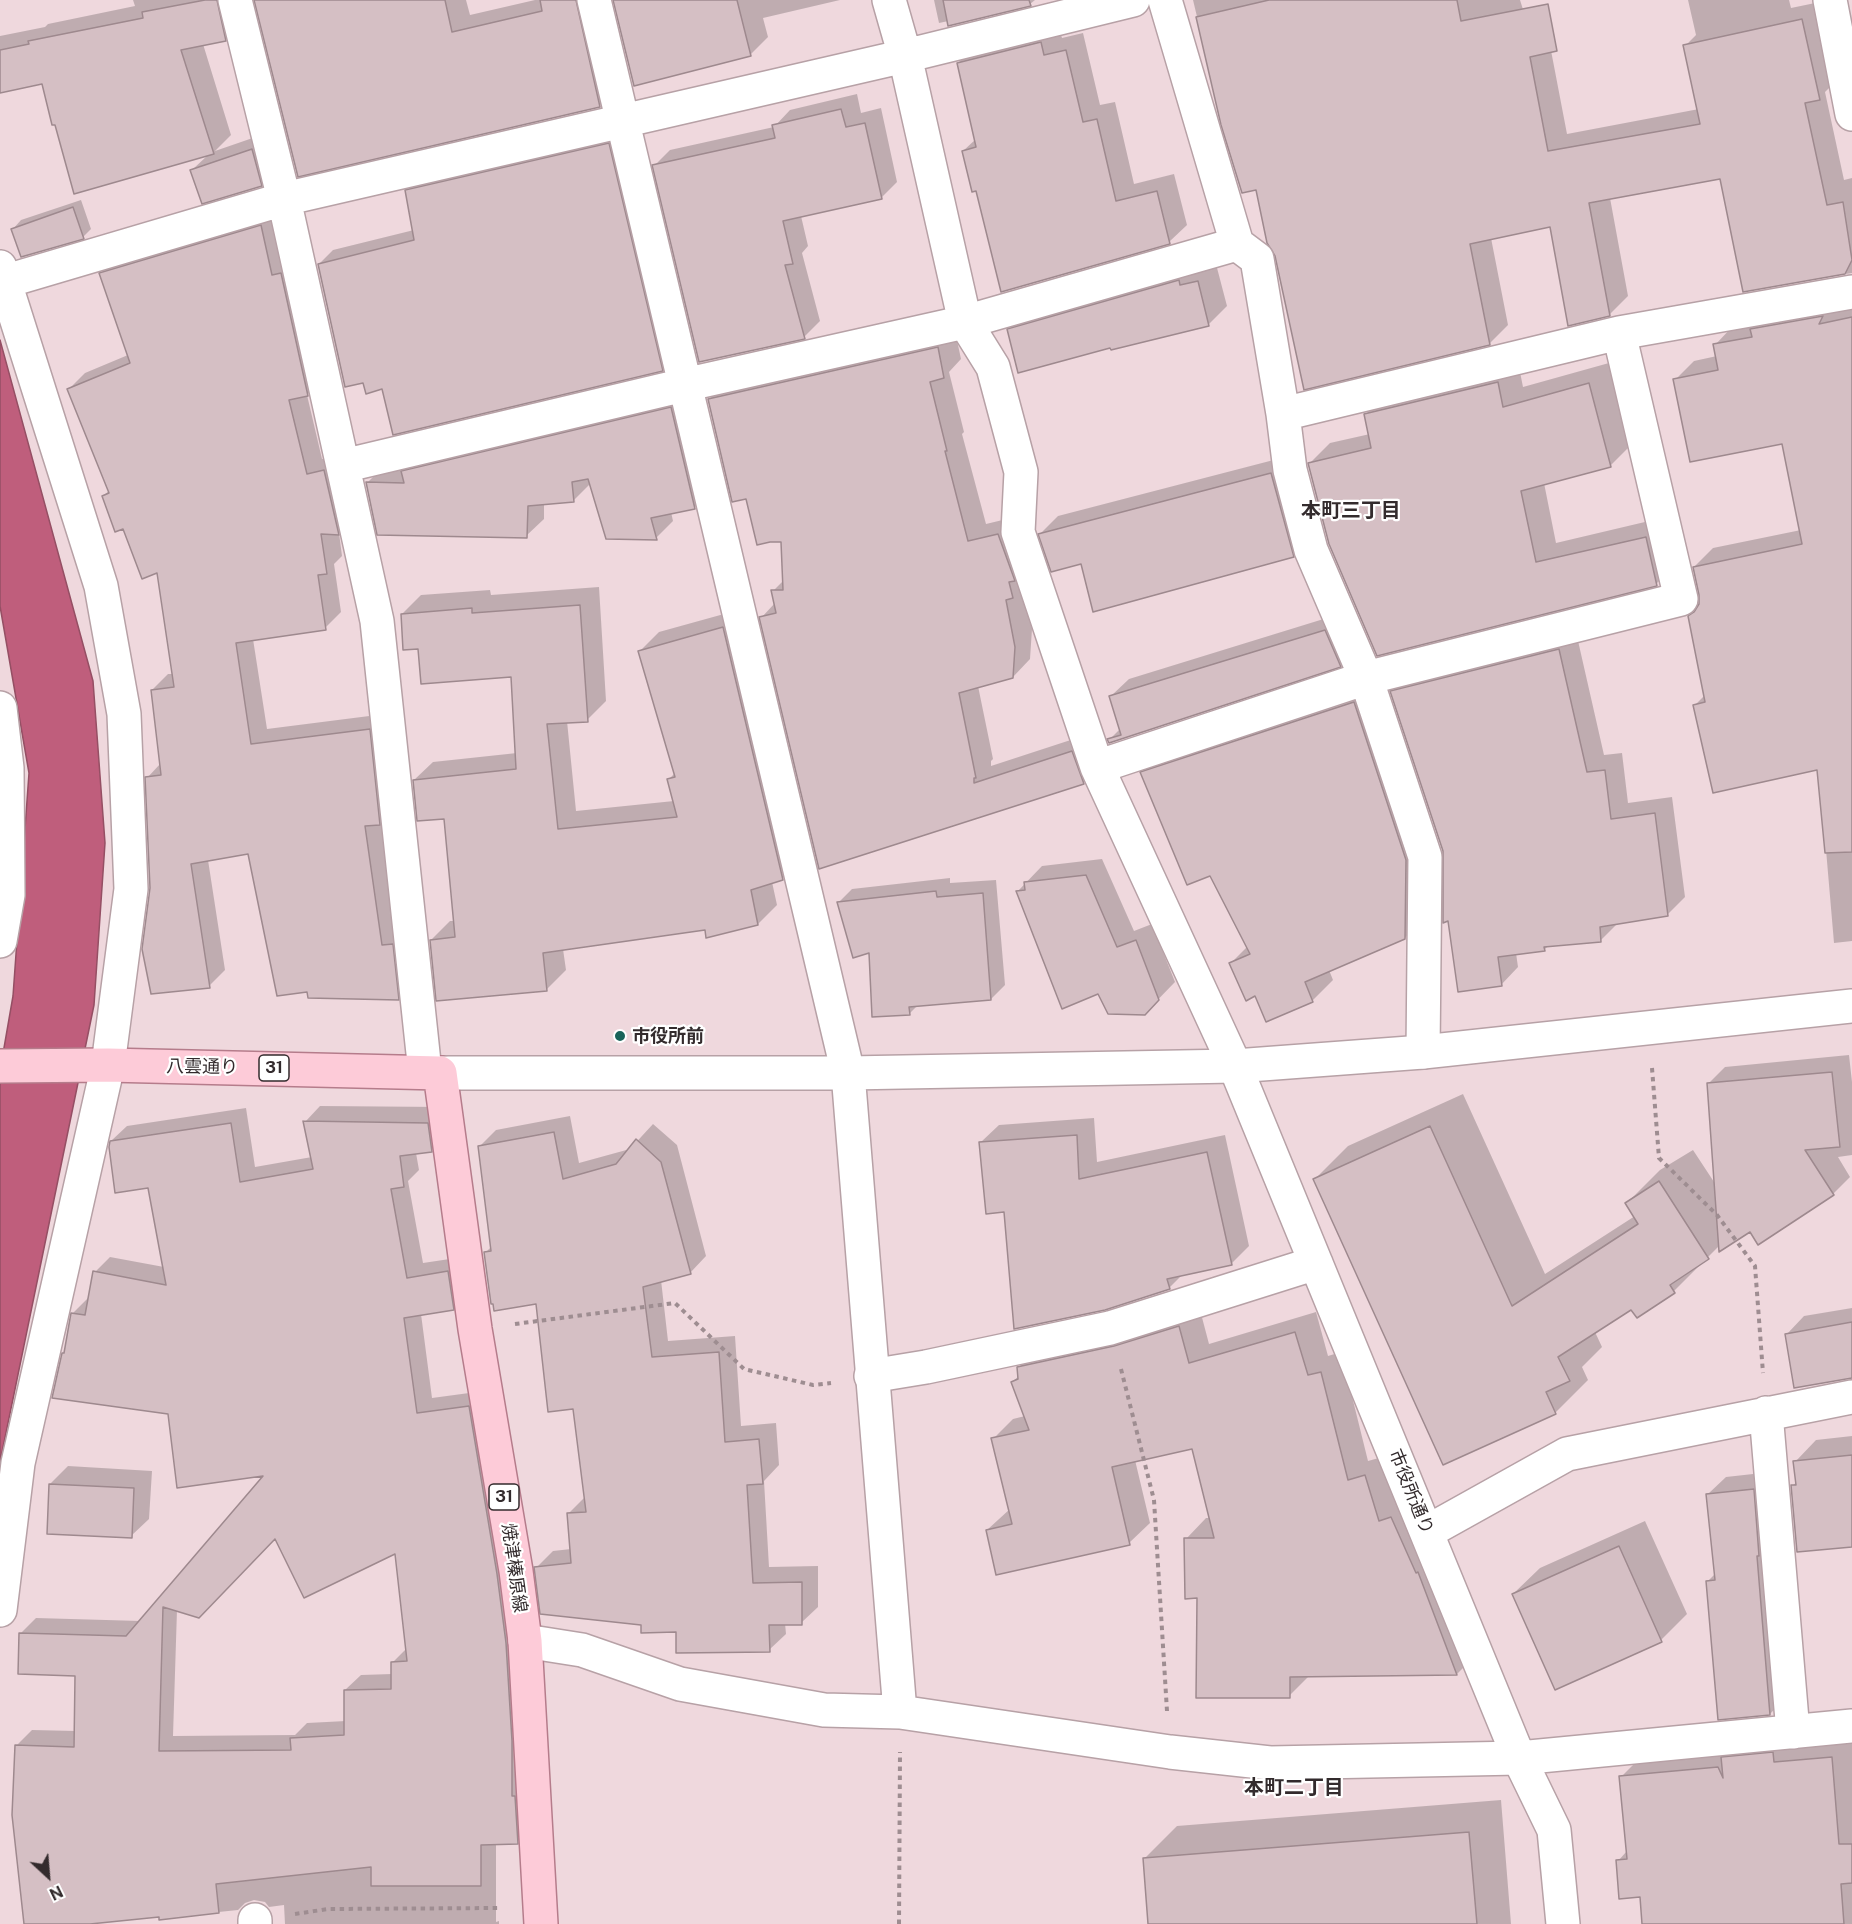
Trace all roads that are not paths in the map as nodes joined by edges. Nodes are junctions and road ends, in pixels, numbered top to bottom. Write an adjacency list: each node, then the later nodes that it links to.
1 (235, 0): 10 (street)
2 (594, 0): 9 (street)
3 (889, 0): 7 (street, 市役所通り)
4 (1133, 0): 7 (street)
5 (1165, 0): 11 (street)
6 (1830, 0): 8 (street)
7 (905, 56): 9 (street); 14 (street, 市役所通り)
8 (1852, 114)
9 (621, 120): 10 (street); 16 (street)
10 (284, 199): 12 (street); 18 (street)
11 (1237, 244): 14 (street); 17 (street)
12 (2, 277): 25 (street)
13 (1852, 292): 15 (street)
14 (965, 321): 16 (street); 21 (street, 市役所通り)
15 (1619, 333): 17 (street); 19 (street)
16 (684, 385): 18 (street); 29 (street)
17 (1283, 414): 19 (street)
18 (343, 466): 28 (street)
19 (1366, 678): 21 (street); 24 (street)
20 (0, 708): 22 (street)
21 (1097, 767): 27 (street, 市役所通り)
22 (0, 941)
23 (1852, 1006): 24 (street)
24 (1424, 1052): 27 (street)
25 (108, 1065): 26 (main road, 八雲通り / 31); 28 (main road, 八雲通り / 31); 35 (street)
26 (0, 1066)
27 (1235, 1066): 29 (street); 30 (street, 市役所通り)
28 (432, 1072): 29 (street); 36 (main road, 焼津榛原線 / 31)
29 (848, 1073): 31 (street)
30 (1316, 1263): 31 (street); 34 (street, 市役所通り)
31 (872, 1376): 37 (street)
32 (1852, 1397): 33 (street)
33 (1767, 1413): 34 (street); 39 (street)
34 (1427, 1532): 40 (street, 市役所通り)
35 (0, 1610)
36 (525, 1641): 37 (street); 41 (main road, 焼津榛原線 / 31)
37 (900, 1712): 40 (street)
38 (1852, 1726): 39 (street)
39 (1793, 1732): 40 (street)
40 (1519, 1758): 42 (street, 市役所通り)
41 (541, 1916)
42 (1563, 1924)

